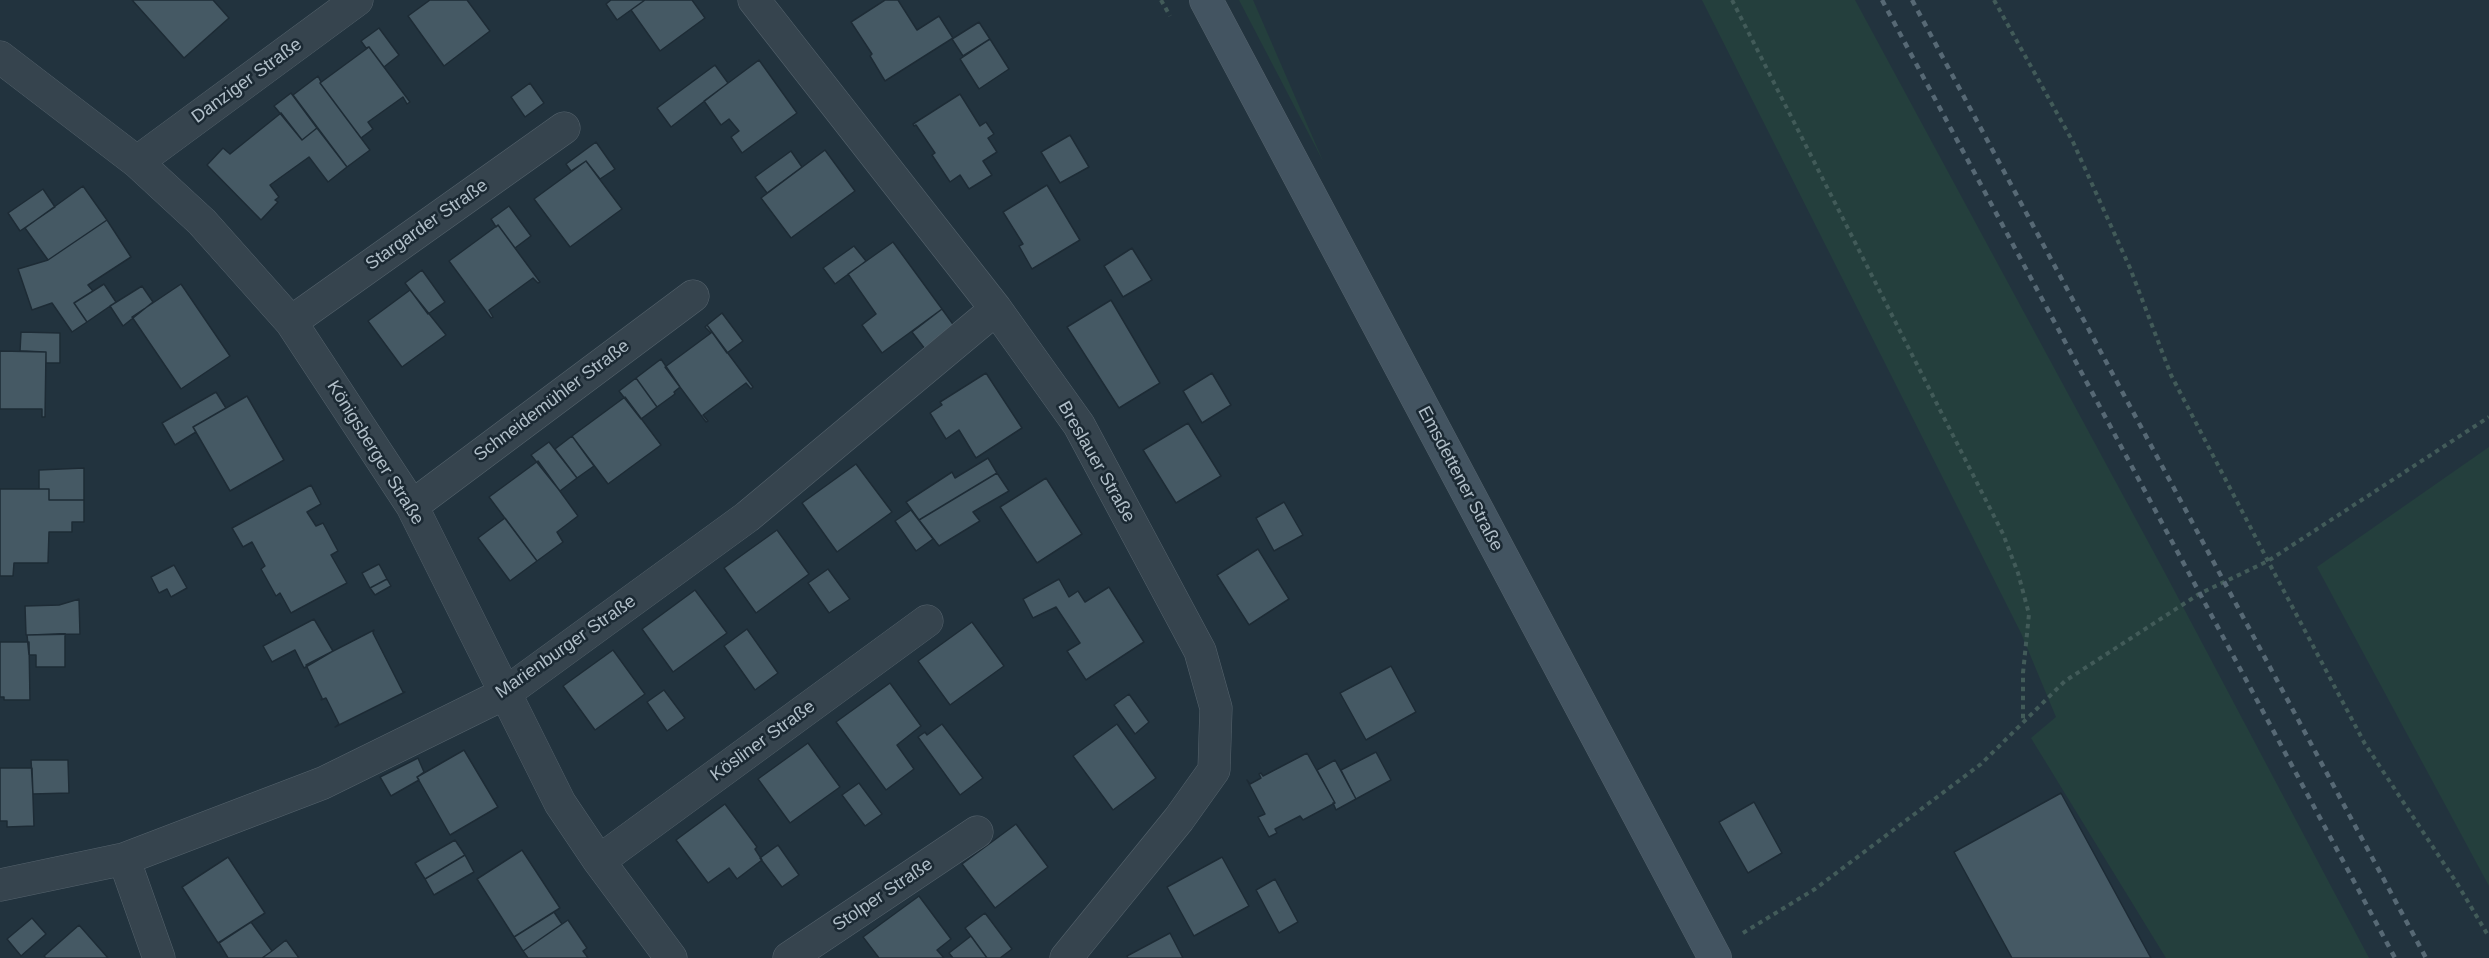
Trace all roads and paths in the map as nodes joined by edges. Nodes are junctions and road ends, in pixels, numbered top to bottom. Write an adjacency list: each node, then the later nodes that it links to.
1 (357, 0): 8 (street, Danziger Straße)
2 (754, 0): 10 (street, Breslauer Straße)
3 (1206, 0): 23 (street, Emsdettener Straße)
4 (1732, 0): 17 (path)
5 (1994, 0): 14 (path)
6 (0, 57): 8 (street, Königsberger Straße)
7 (564, 128): 11 (street, Stargarder Straße)
8 (137, 162): 11 (street, Königsberger Straße)
9 (693, 296): 13 (street, Schneidemühler Straße)
10 (996, 309): 16 (street, Marienburger Straße); 27 (street, Breslauer Straße)
11 (291, 322): 13 (street, Königsberger Straße)
12 (2489, 417): 14 (path)
13 (412, 506): 16 (street, Königsberger Straße)
14 (2268, 561): 17 (path); 22 (path)
15 (927, 621): 20 (street, Kösliner Straße)
16 (504, 694): 19 (street, Marienburger Straße); 20 (street, Königsberger Straße)
17 (2023, 722): 23 (path)
18 (977, 832): 26 (street, Stolper Straße)
19 (124, 859): 21 (street, Marienburger Straße); 24 (street)
20 (598, 861): 25 (street, Königsberger Straße)
21 (0, 885)
22 (2489, 937)
23 (1714, 955)
24 (159, 958)
25 (671, 958)
26 (789, 958)
27 (1066, 958)

